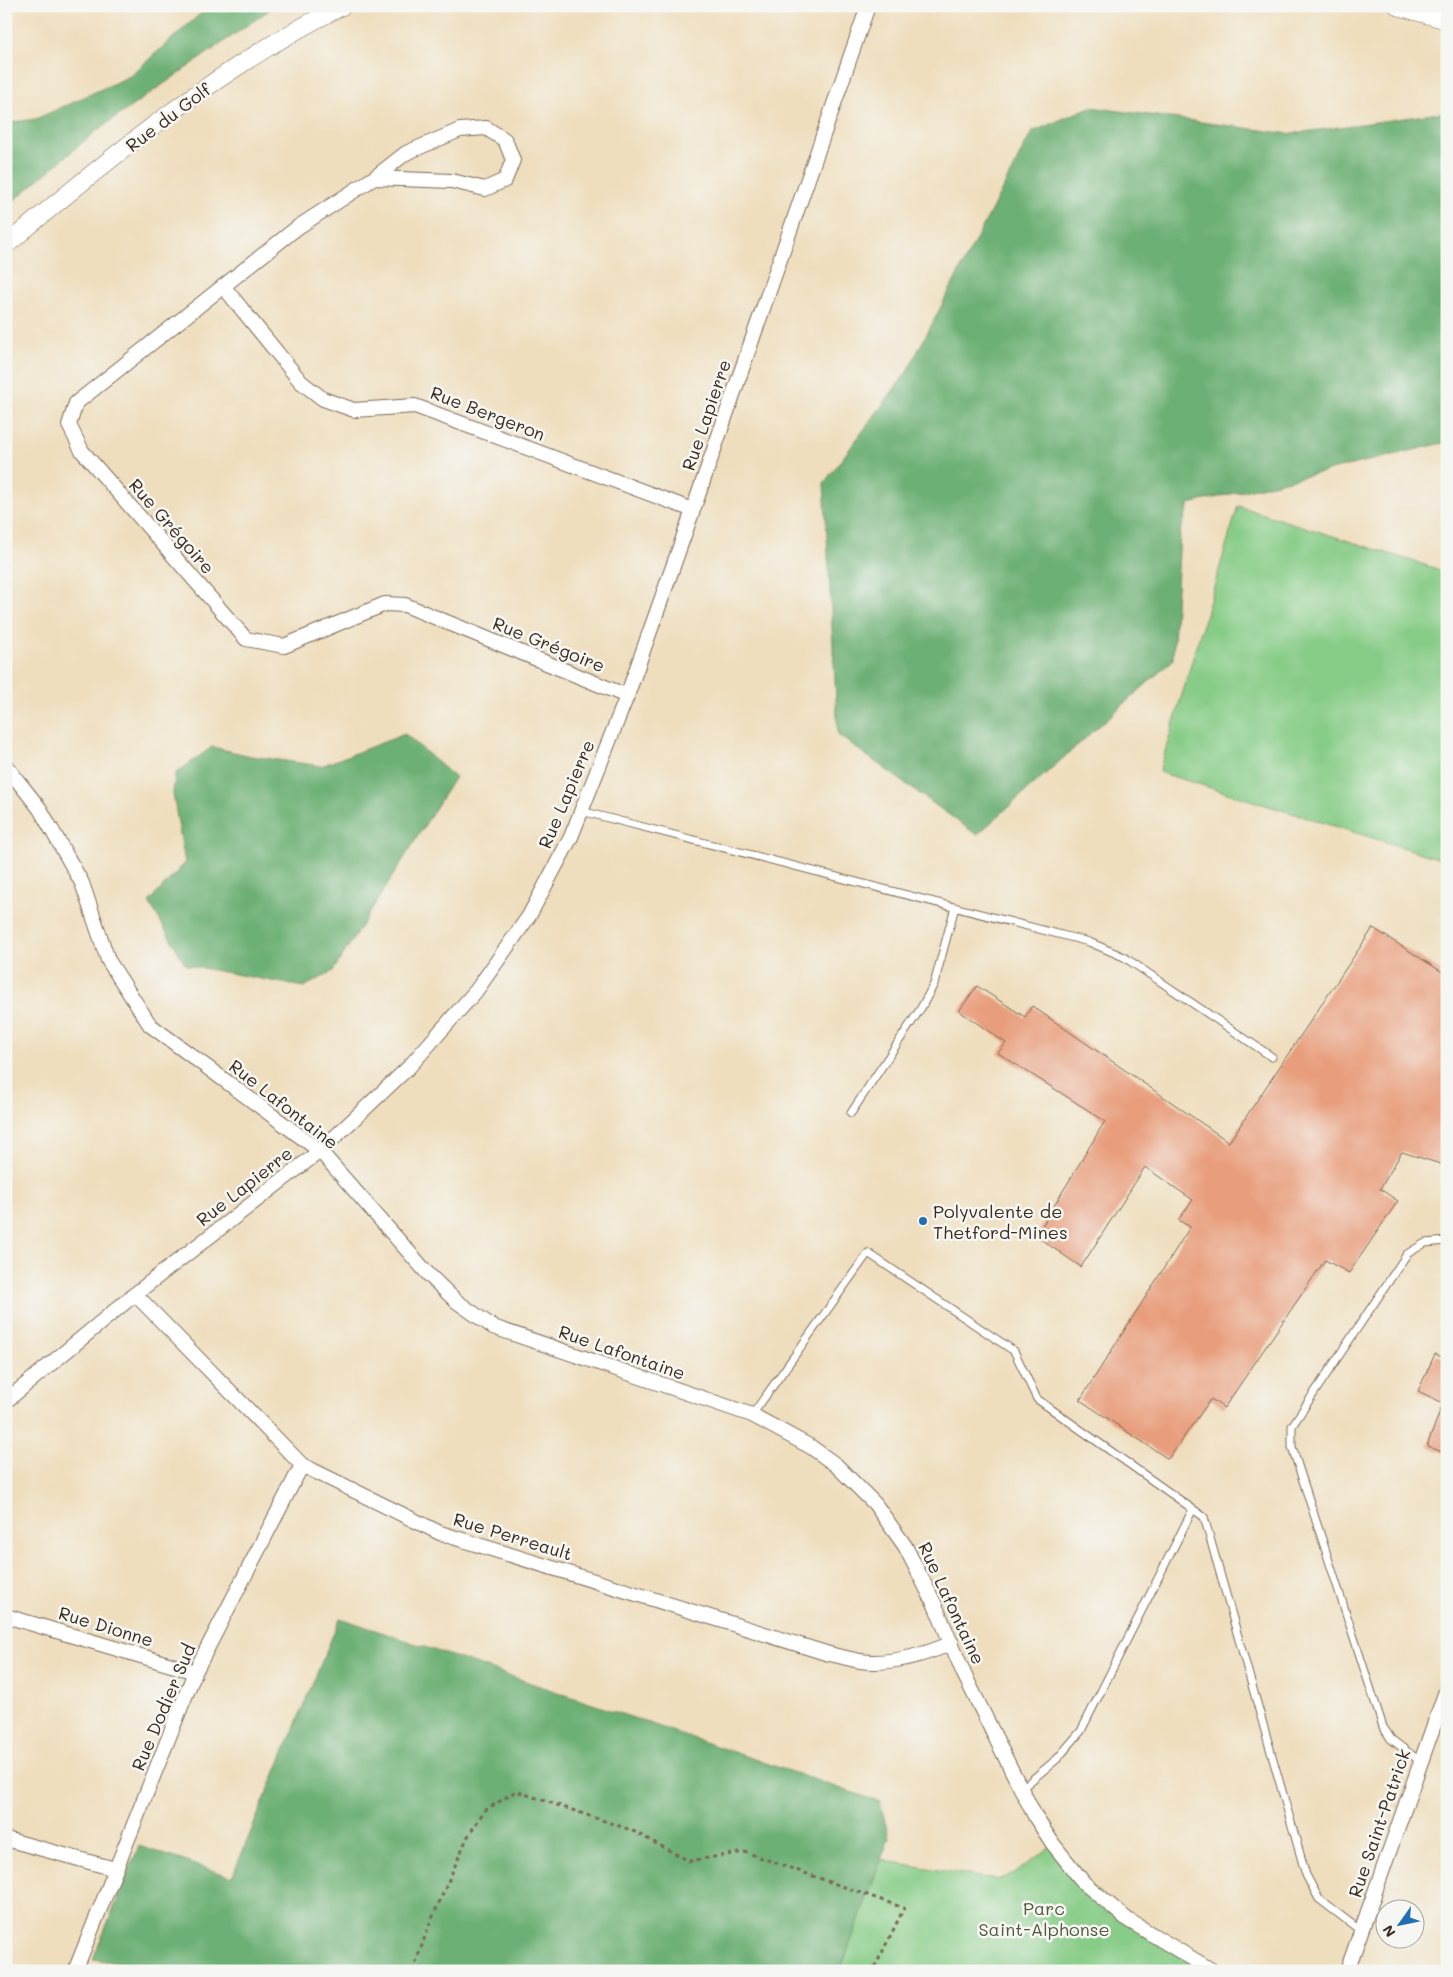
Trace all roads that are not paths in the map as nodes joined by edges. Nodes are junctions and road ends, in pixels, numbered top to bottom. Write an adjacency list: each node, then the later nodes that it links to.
1 (342, 6): 6 (street, Rue du Golf)
2 (868, 6): 8 (street, Rue Lapierre)
3 (1398, 6): 4 (street)
4 (1447, 20)
5 (374, 178): 5 (street, Rue Grégoire); 7 (street, Rue Grégoire)
6 (6, 245)
7 (223, 286): 8 (street, Rue Bergeron); 9 (street, Rue Grégoire)
8 (693, 510): 9 (street, Rue Lapierre)
9 (627, 696): 11 (street, Rue Lapierre)
10 (6, 766): 15 (street, Rue Lafontaine)
11 (581, 811): 12 (lane); 15 (street, Rue Lapierre)
12 (955, 907): 13 (lane); 14 (lane)
13 (1272, 1057)
14 (851, 1113)
15 (320, 1151): 17 (street, Rue Lapierre); 19 (street, Rue Lafontaine)
16 (1447, 1241): 26 (lane)
17 (135, 1294): 18 (street, Rue Lapierre); 20 (street, Rue Perreault)
18 (6, 1401)
19 (752, 1416): 21 (lane); 23 (street, Rue Lafontaine)
20 (302, 1465): 23 (street, Rue Perreault); 24 (street, Rue Dodier Sud)
21 (1193, 1509): 27 (lane); 30 (lane)
22 (6, 1616): 24 (street, Rue Dionne)
23 (952, 1643): 27 (street, Rue Lafontaine)
24 (195, 1672): 29 (street, Rue Dodier Sud)
25 (1447, 1688): 26 (street, Rue Saint-Patrick)
26 (1421, 1762): 30 (street, Rue Saint-Patrick)
27 (1021, 1789): 32 (street, Rue Lafontaine)
28 (6, 1840): 29 (street)
29 (116, 1869): 31 (street, Rue Dodier Sud)
30 (1361, 1931): 33 (street, Rue Saint-Patrick)
31 (75, 1971)
32 (1213, 1971)
33 (1347, 1971)

